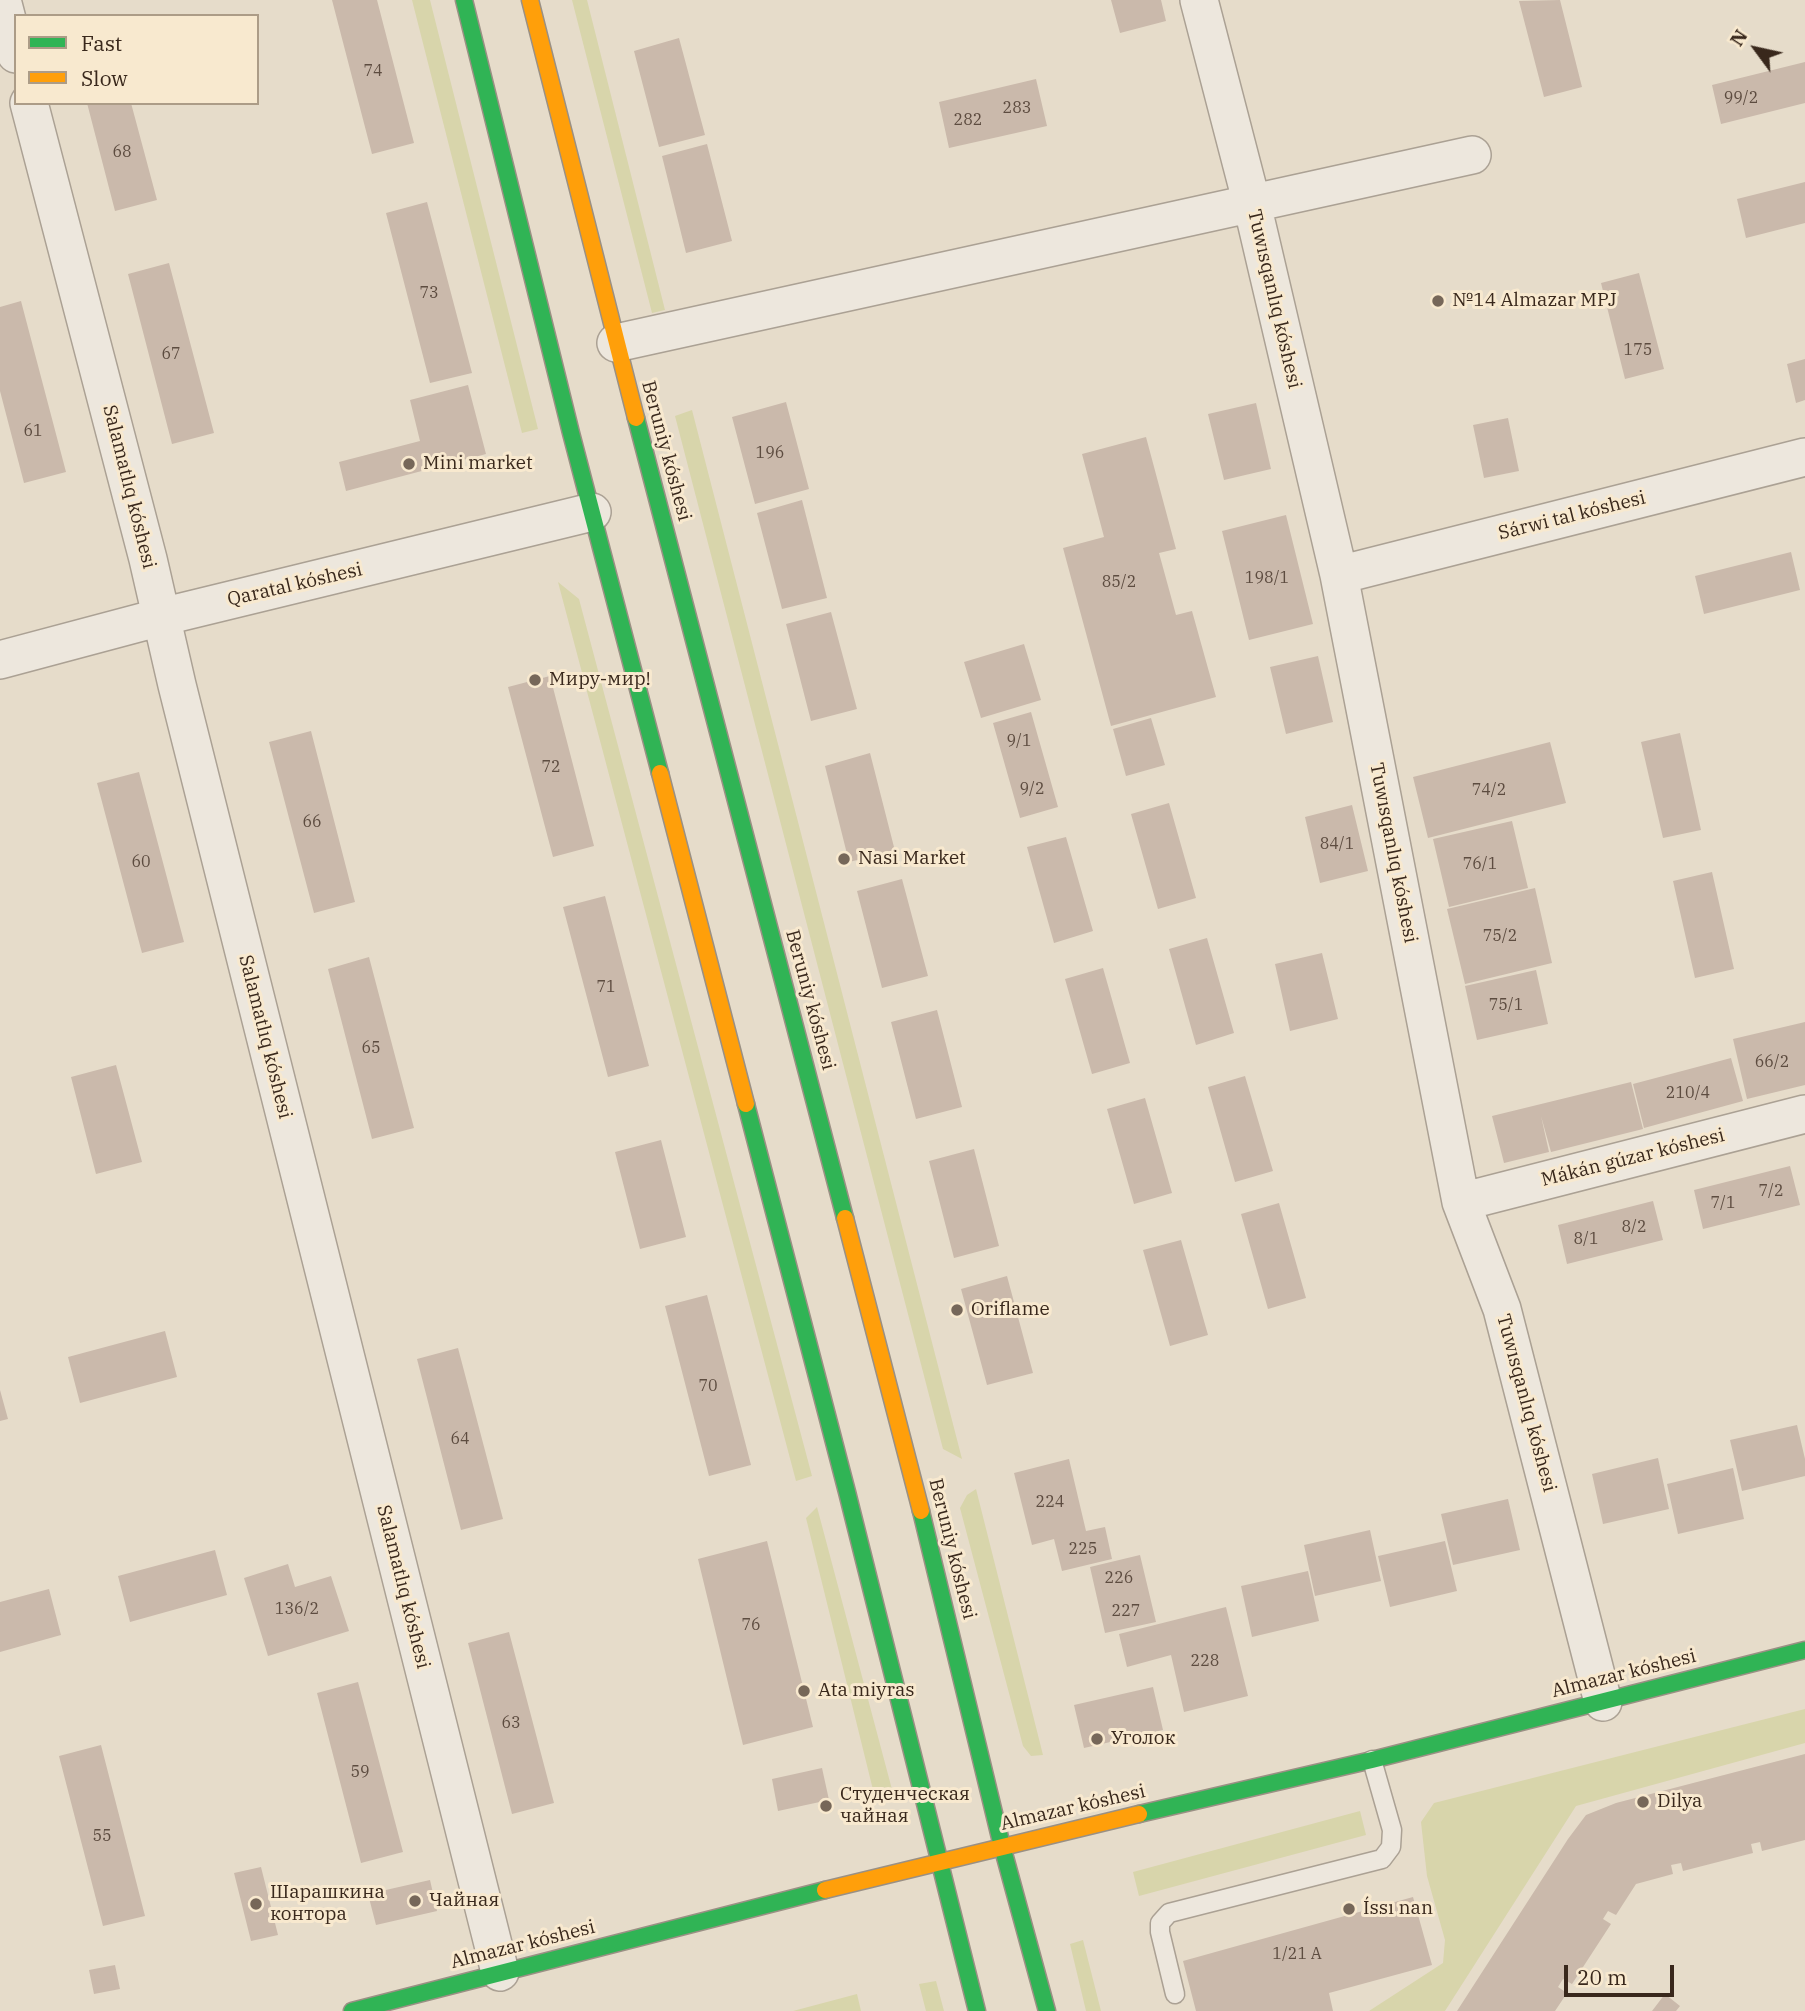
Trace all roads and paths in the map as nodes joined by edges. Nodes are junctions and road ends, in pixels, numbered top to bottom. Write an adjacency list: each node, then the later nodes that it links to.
1 (2, 0): 5 (street)
2 (464, 0): 11 (street)
3 (530, 0): 9 (street, Beruniy kóshesi)
4 (1199, 0): 8 (street, Tuwısqanlıq kóshesi)
5 (14, 46)
6 (30, 105): 13 (street, Salamatlıq kóshesi)
7 (1472, 155): 8 (street)
8 (1251, 204): 9 (street); 12 (street, Tuwısqanlıq kóshesi)
9 (616, 343): 20 (street, Beruniy kóshesi)
10 (1805, 457): 12 (street, Sárwi tal kóshesi)
11 (592, 512): 13 (street, Qaratal kóshesi); 21 (street)
12 (1339, 575): 16 (street, Tuwısqanlıq kóshesi)
13 (161, 617): 14 (street, Qaratal kóshesi); 22 (street, Salamatlıq kóshesi)
14 (0, 660)
15 (1805, 1114): 16 (street, Mákán gúzar kóshesi)
16 (1461, 1202): 18 (street, Tuwısqanlıq kóshesi)
17 (1805, 1650): 18 (street, Almazar kóshesi)
18 (1603, 1702): 19 (street, Almazar kóshesi)
19 (1372, 1760): 20 (street, Almazar kóshesi); 23 (lane)
20 (1002, 1846): 21 (street, Almazar kóshesi); 26 (street, Beruniy kóshesi)
21 (939, 1863): 22 (street, Almazar kóshesi); 25 (street)
22 (500, 1972): 24 (street, Almazar kóshesi)
23 (1175, 1994)
24 (352, 2011)
25 (977, 2011)
26 (1047, 2011)

